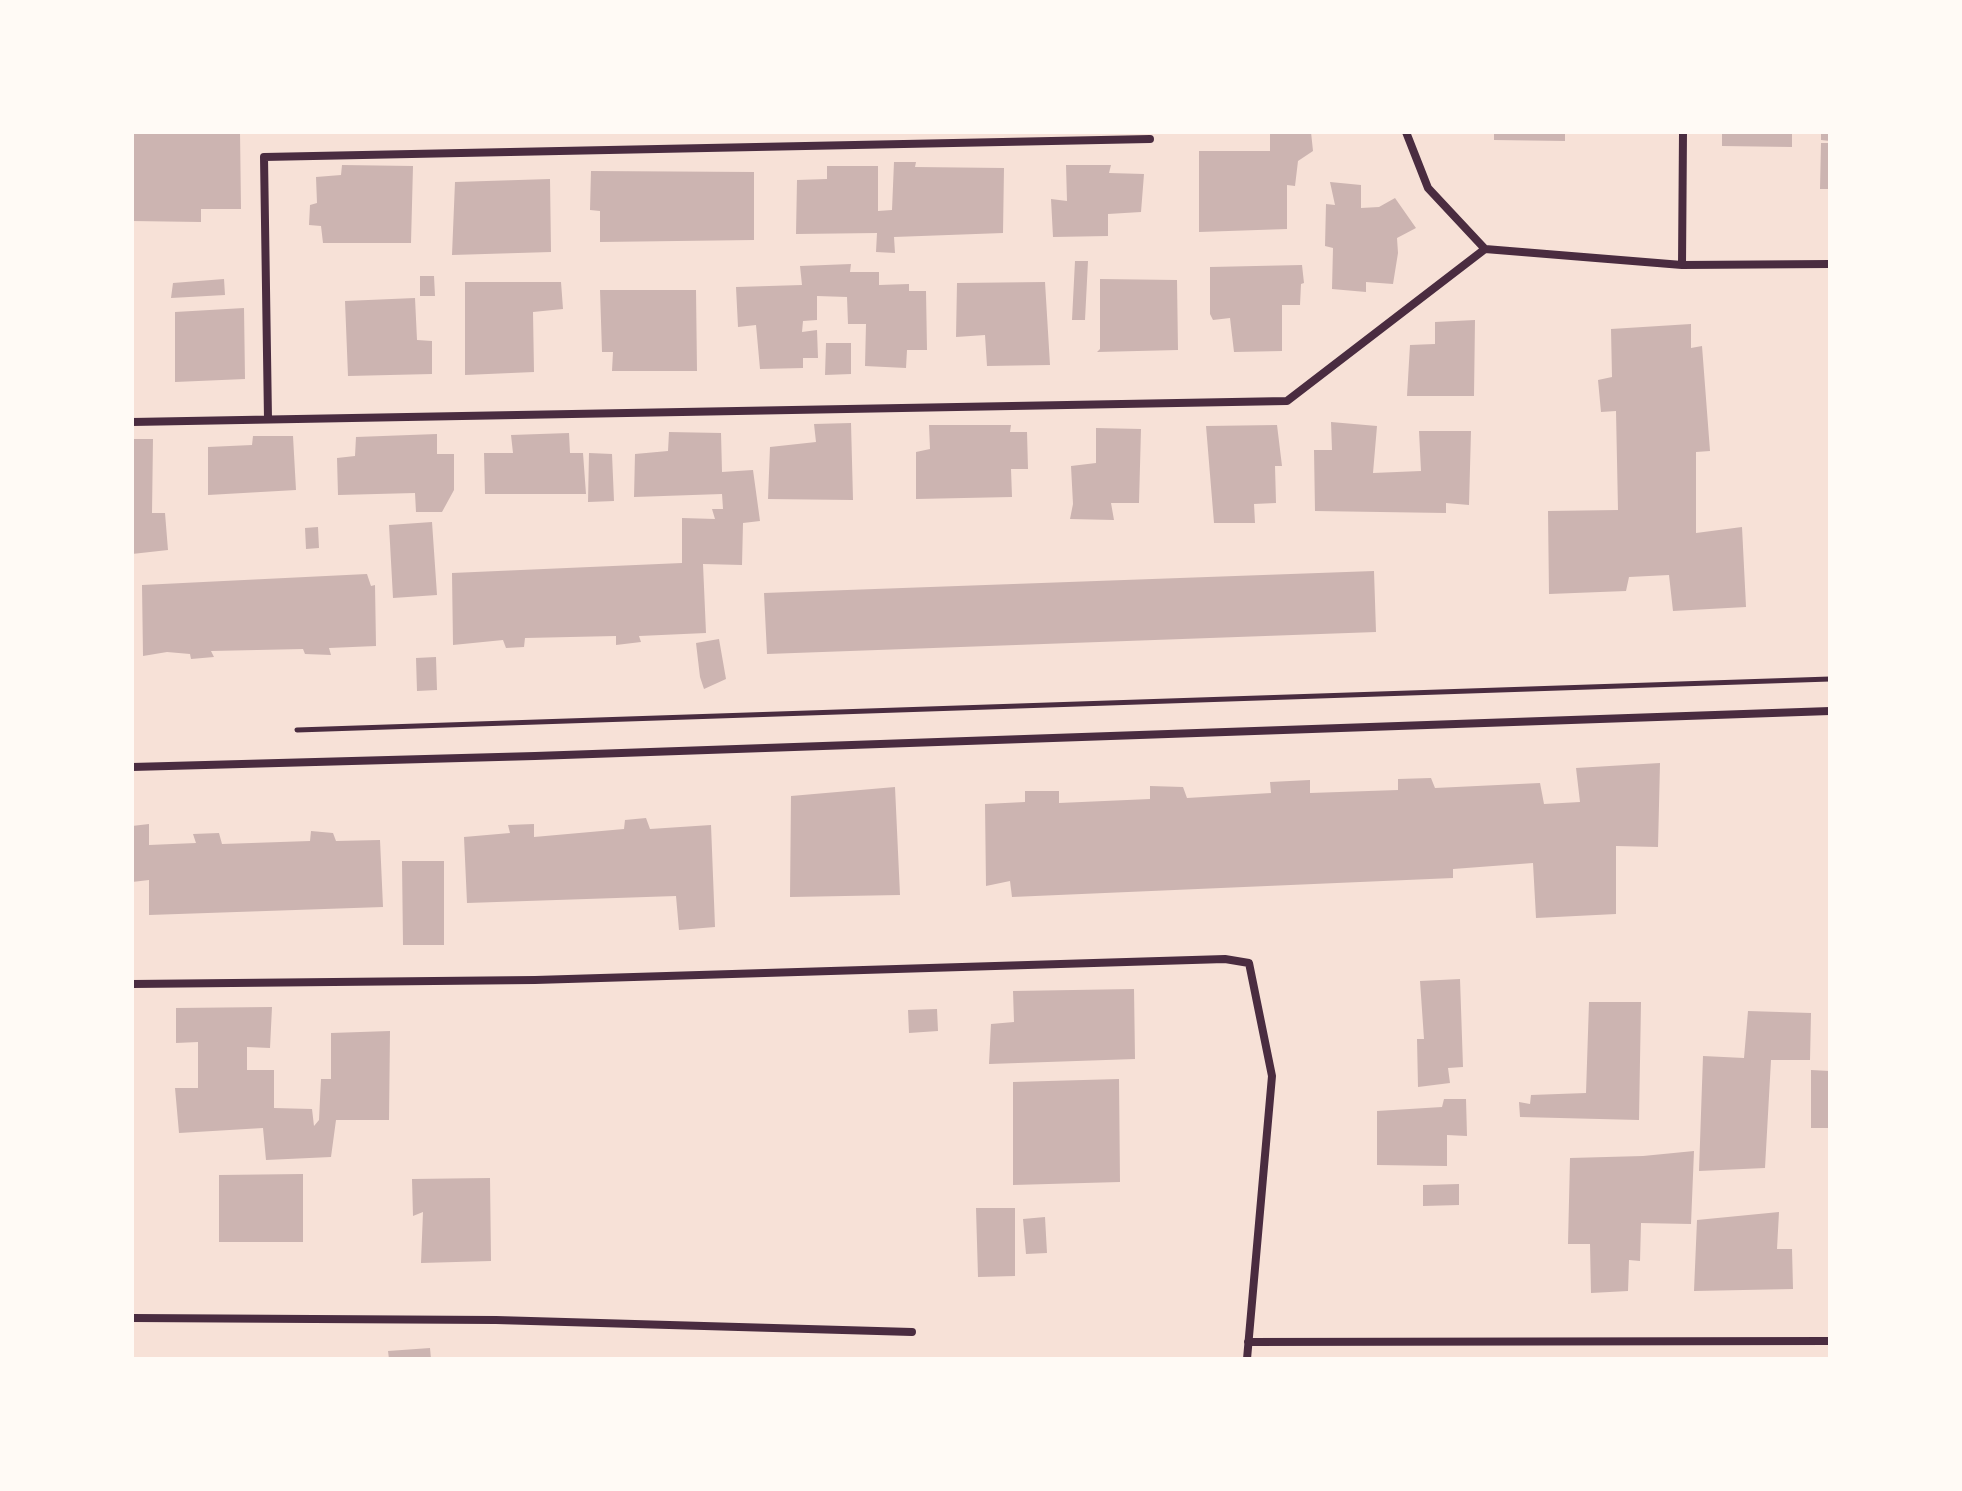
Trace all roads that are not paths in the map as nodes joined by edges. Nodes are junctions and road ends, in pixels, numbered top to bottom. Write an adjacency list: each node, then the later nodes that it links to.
1 (1406, 132): 4 (street)
2 (1683, 132): 6 (street)
3 (1150, 139): 7 (street)
4 (1485, 249): 6 (street); 7 (street)
5 (1830, 264): 6 (street)
6 (1682, 265)
7 (268, 419): 8 (street)
8 (132, 422)
9 (1830, 711): 10 (street)
10 (132, 767)
11 (132, 984): 15 (street)
12 (132, 1318): 13 (street)
13 (912, 1332)
14 (1830, 1341): 15 (street)
15 (1248, 1342): 16 (street)
16 (1247, 1359)

